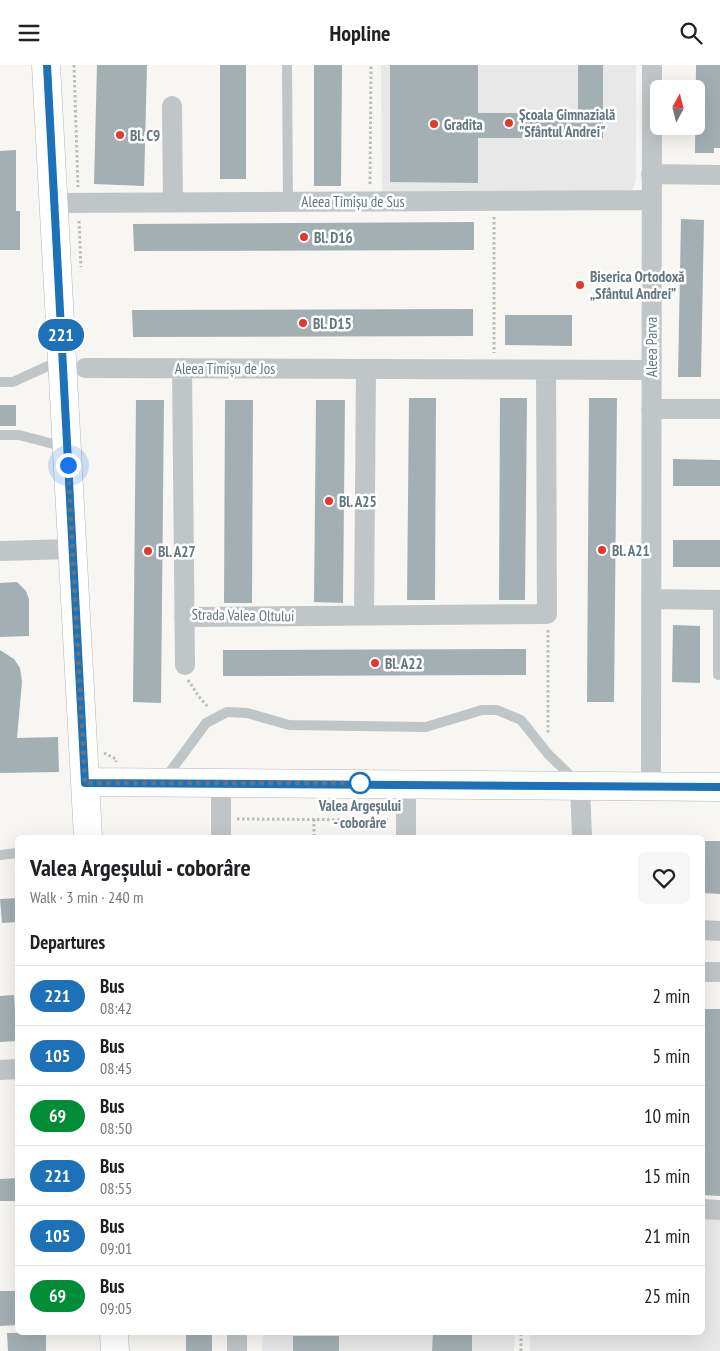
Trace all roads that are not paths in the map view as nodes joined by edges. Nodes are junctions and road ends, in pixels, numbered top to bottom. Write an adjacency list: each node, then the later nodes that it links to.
1 (46, 65): 10 (main road)
2 (287, 65): 9 (lane)
3 (652, 65): 5 (street, Aleea Parva)
4 (172, 106): 8 (street)
5 (651, 174): 6 (street); 7 (street, Aleea Parva)
6 (720, 175)
7 (651, 200): 9 (street, Aleea Timișu de Sus); 15 (street, Aleea Parva)
8 (173, 202): 9 (street, Aleea Timișu de Sus); 10 (street, Aleea Timișu de Sus)
9 (288, 202)
10 (66, 203): 11 (main road)
11 (73, 364): 12 (street, Aleea Timișu de Jos); 16 (lane); 20 (main road)
12 (182, 368): 13 (street, Aleea Timișu de Jos); 26 (street, Strada Valea Oltului)
13 (366, 369): 14 (street, Aleea Timișu de Jos); 25 (street)
14 (546, 370): 15 (street, Aleea Timișu de Jos); 25 (street, Strada Valea Oltului)
15 (651, 370): 17 (street, Aleea Parva)
16 (0, 382)
17 (651, 409): 18 (street); 23 (street, Aleea Parva)
18 (720, 409)
19 (0, 435): 20 (lane)
20 (67, 448): 21 (main road)
21 (72, 549): 22 (street); 29 (main road)
22 (0, 551)
23 (651, 599): 24 (street); 34 (street, Aleea Parva)
24 (719, 600): 28 (lane)
25 (364, 616): 26 (street, Strada Valea Oltului)
26 (184, 617): 27 (street)
27 (185, 665)
28 (718, 675)
29 (85, 783): 30 (main road); 38 (main road)
30 (162, 783): 31 (main road); 33 (lane)
31 (221, 783): 32 (main road); 36 (street)
32 (406, 784): 33 (main road); 37 (street)
33 (580, 785): 34 (main road); 39 (street)
34 (651, 786): 35 (main road)
35 (720, 787)
36 (221, 828)
37 (406, 829)
38 (84, 835)
39 (582, 835)
40 (15, 853): 41 (lane)
41 (0, 855)
42 (705, 930): 43 (street)
43 (720, 931)
44 (705, 972): 45 (street)
45 (720, 972)
46 (15, 1069): 47 (street)
47 (0, 1070)
48 (705, 1209): 49 (street)
49 (720, 1209)
50 (114, 1335): 52 (main road)
51 (237, 1335): 53 (street)
52 (115, 1351)
53 (237, 1351)

